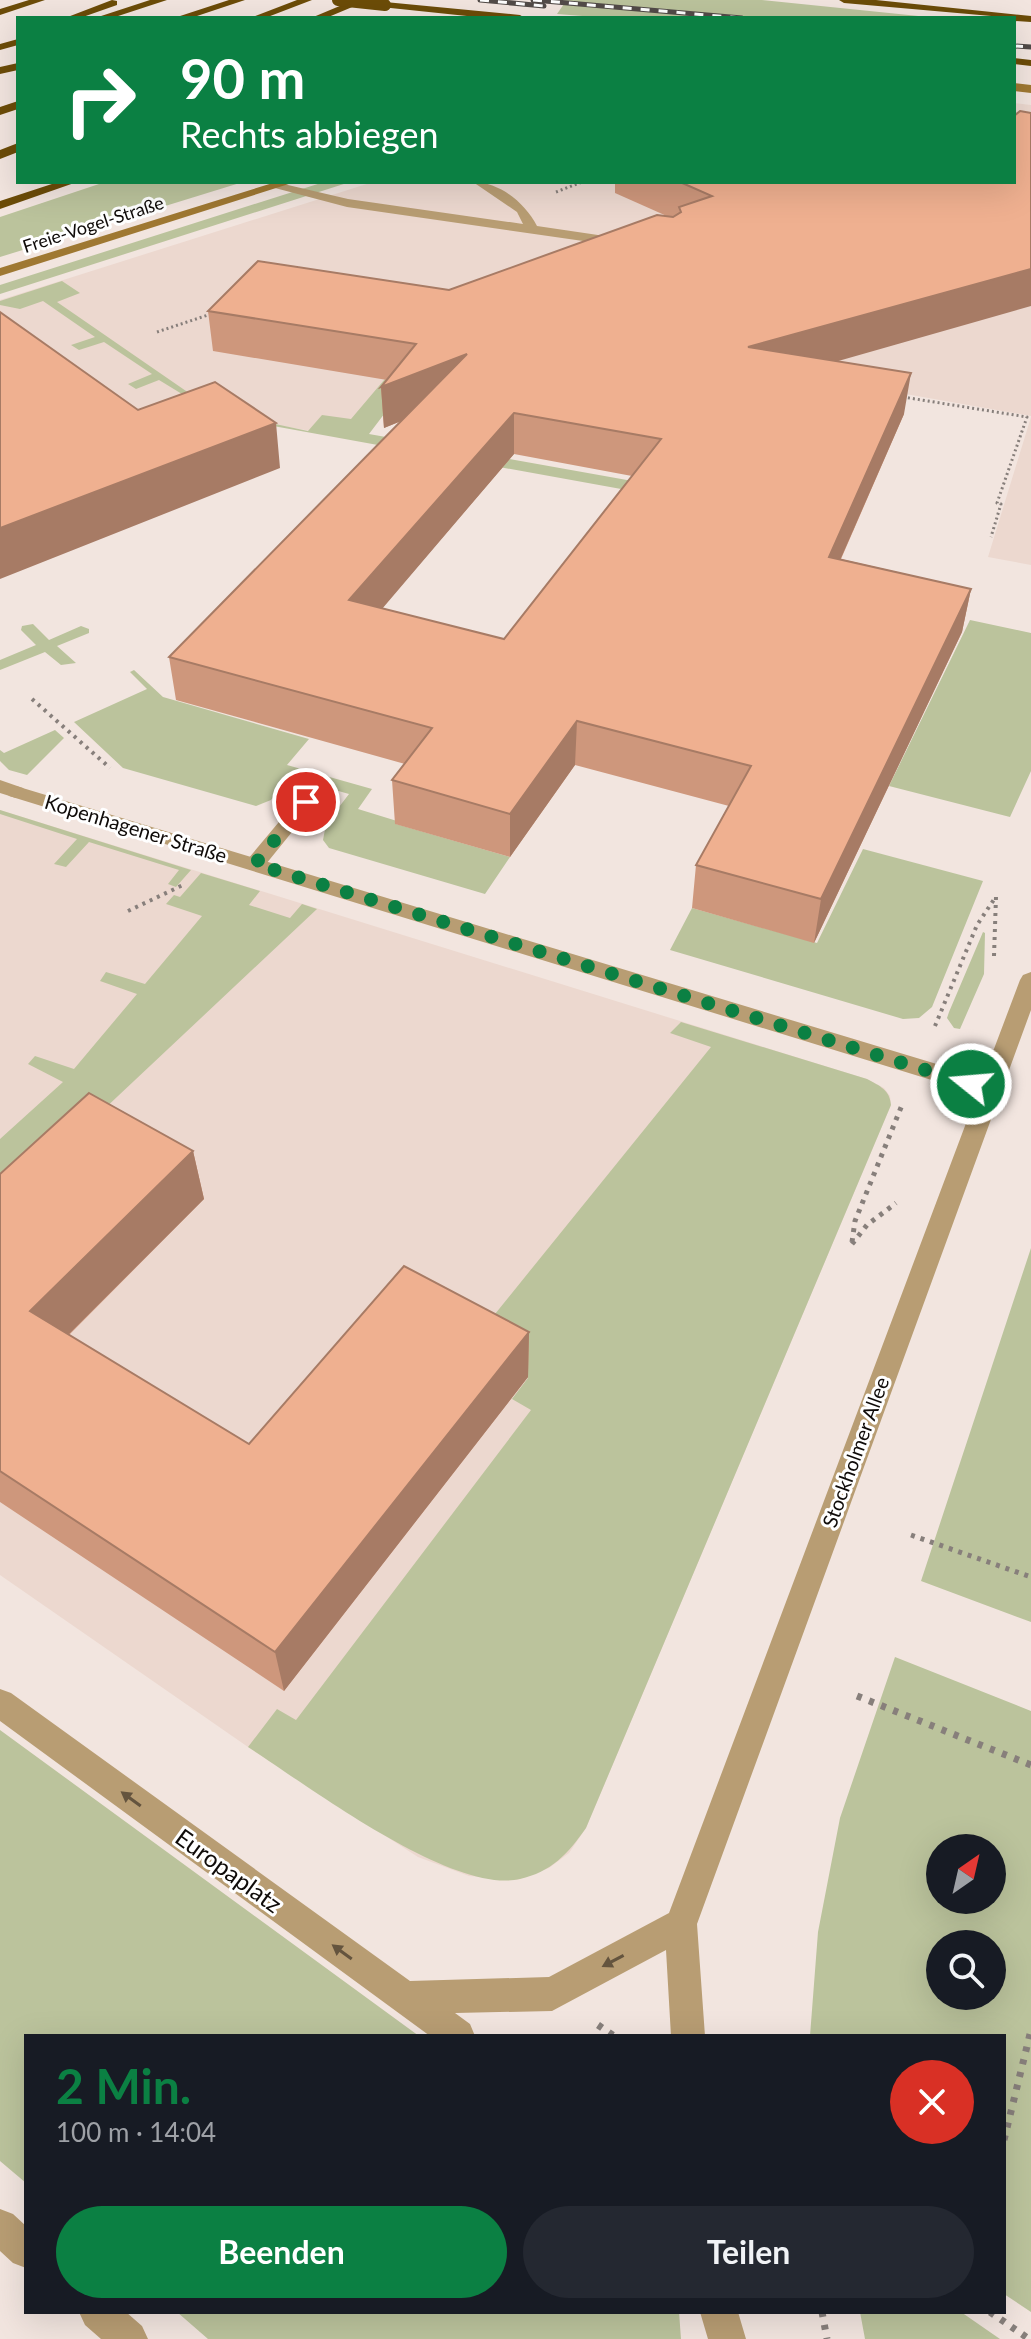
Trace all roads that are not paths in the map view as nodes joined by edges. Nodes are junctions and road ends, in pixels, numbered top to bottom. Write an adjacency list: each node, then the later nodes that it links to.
1 (40, 0): 9 (highway)
2 (123, 0): 10 (highway)
3 (162, 0): 11 (highway)
4 (240, 0): 12 (highway)
5 (307, 0): 13 (highway)
6 (338, 0): 15 (highway, bridge)
7 (364, 0): 14 (highway)
8 (844, 0): 16 (highway)
9 (0, 12)
10 (76, 16)
11 (107, 16)
12 (186, 16)
13 (261, 16)
14 (321, 16)
15 (498, 16)
16 (1001, 16)
17 (65, 184): 21 (highway)
18 (281, 184): 24 (street, Freie-Vogel-Straße)
19 (287, 184): 22 (street)
20 (482, 184): 22 (street)
21 (0, 205)
22 (532, 229): 23 (street)
23 (638, 245)
24 (0, 272)
25 (8, 789): 27 (street, Kopenhagener Straße)
26 (306, 802): 27 (street)
27 (255, 864): 29 (street, Kopenhagener Straße)
28 (1031, 980): 29 (street, Stockholmer Allee)
29 (990, 1089): 31 (street, Stockholmer Allee)
30 (0, 1703): 32 (street, Europaplatz, one-way to 30)
31 (681, 1924): 32 (street, one-way to 32); 34 (street, Stockholmer Allee)
32 (405, 1998): 33 (street, Europaplatz)
33 (455, 2034)
34 (688, 2034)
35 (0, 2227): 36 (street)
36 (24, 2248)
37 (100, 2314): 39 (street)
38 (720, 2314): 40 (street)
39 (129, 2339)
40 (727, 2339)

